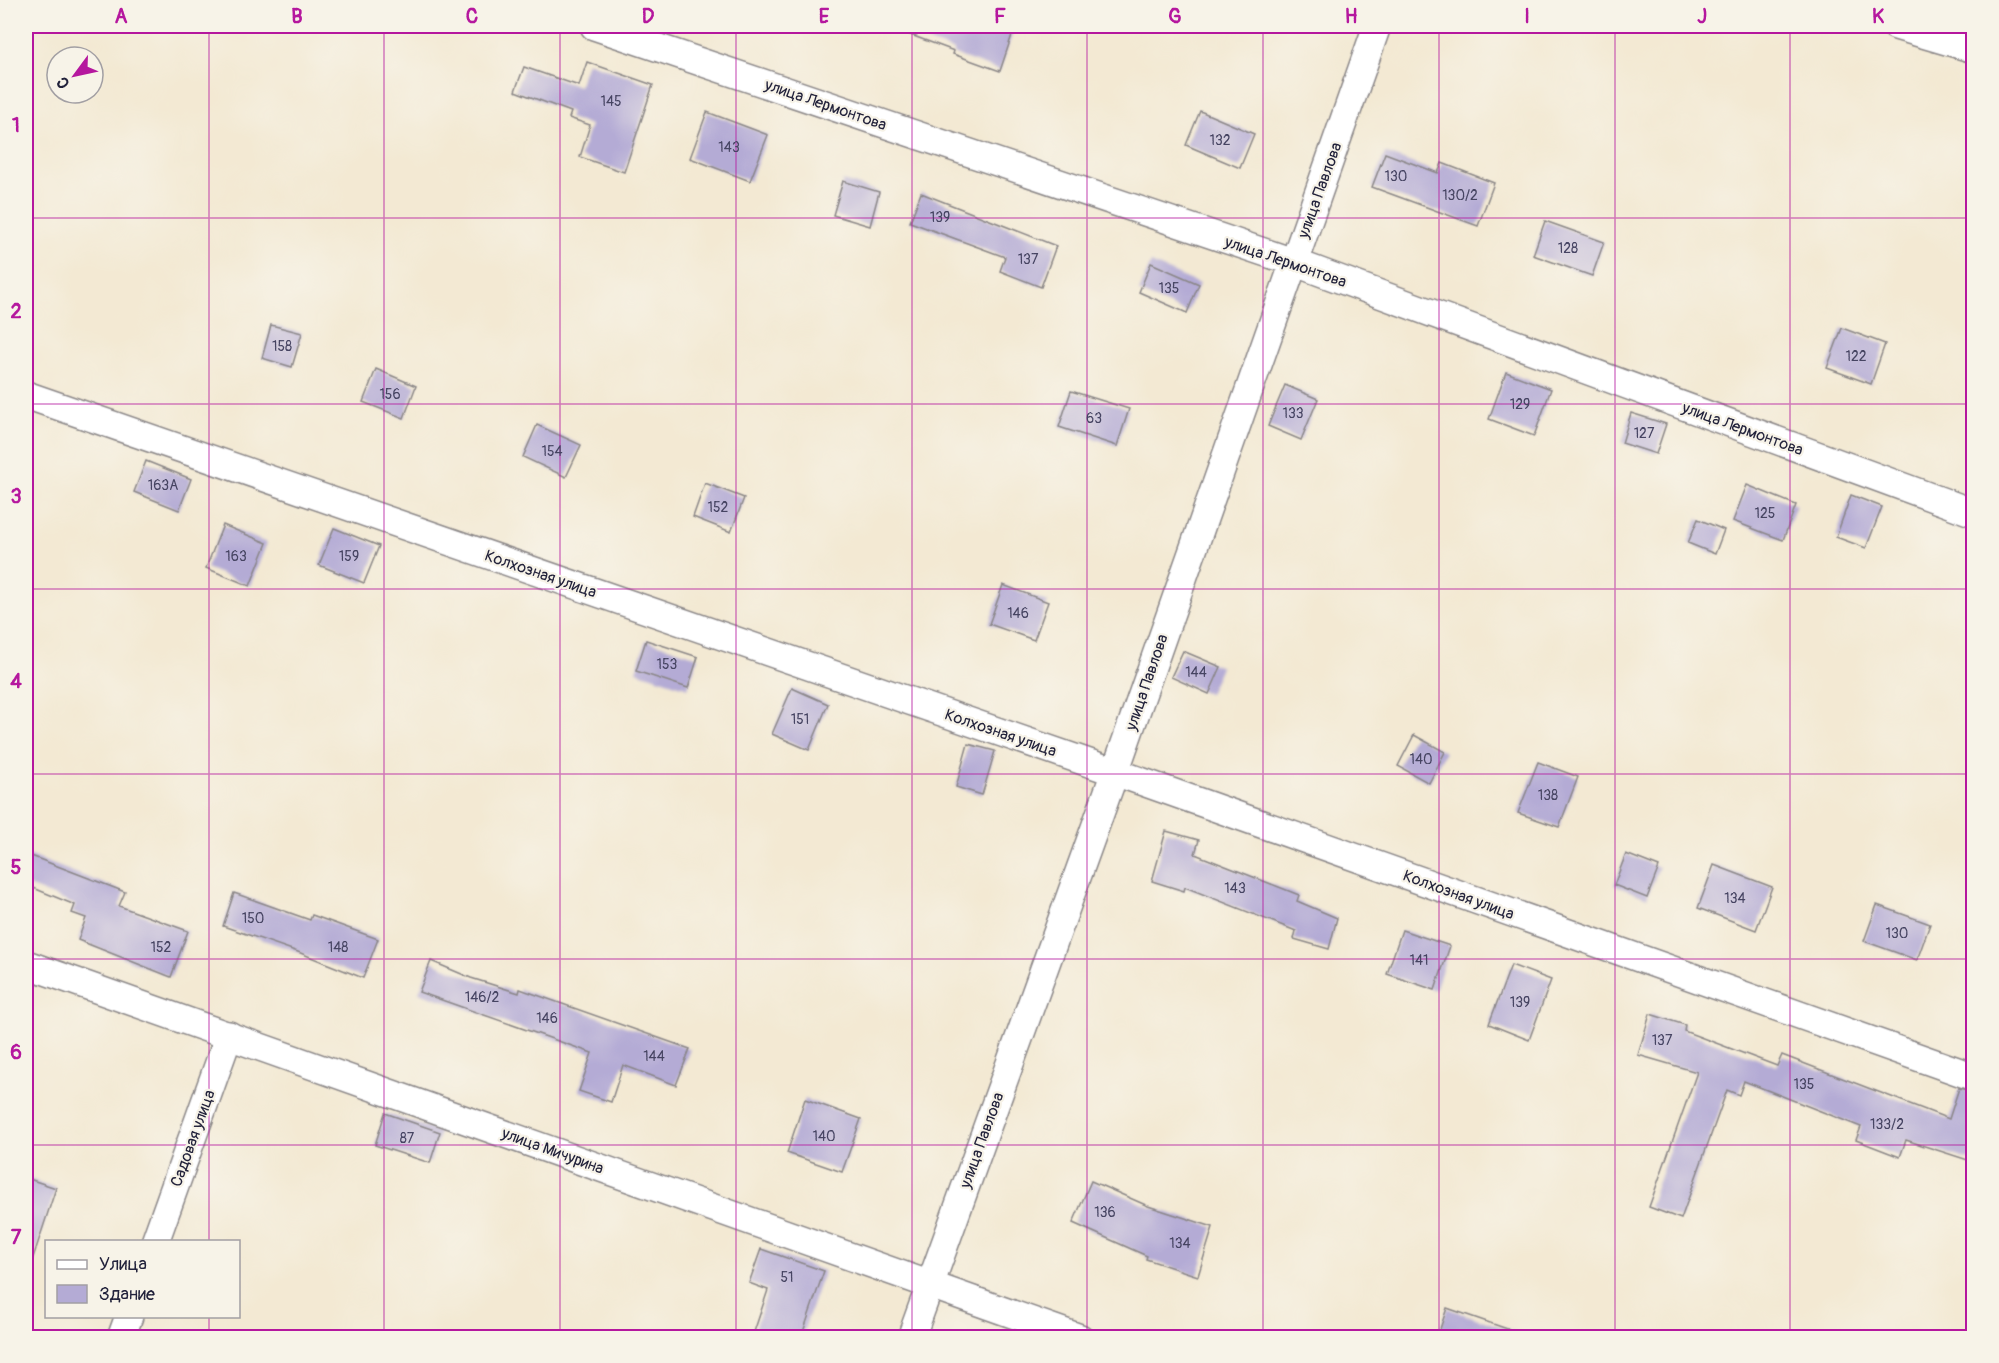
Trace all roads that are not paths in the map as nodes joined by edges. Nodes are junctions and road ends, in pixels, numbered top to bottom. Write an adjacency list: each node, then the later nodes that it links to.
1 (594, 26): 5 (street, улица Лермонтова)
2 (1377, 26): 5 (street, улица Павлова)
3 (1896, 26): 4 (street)
4 (1974, 48)
5 (1293, 262): 7 (street, улица Лермонтова); 8 (street, улица Павлова)
6 (26, 395): 8 (street, Колхозная улица)
7 (1974, 513)
8 (1114, 772): 11 (street, Колхозная улица); 13 (street, улица Павлова)
9 (26, 964): 10 (street, улица Мичурина)
10 (229, 1035): 12 (street, Садовая улица); 13 (street, улица Мичурина)
11 (1974, 1077)
12 (157, 1240)
13 (929, 1284): 16 (street, улица Павлова); 17 (street, улица Мичурина)
14 (129, 1318): 15 (street)
15 (122, 1338)
16 (911, 1338)
17 (1080, 1338)

